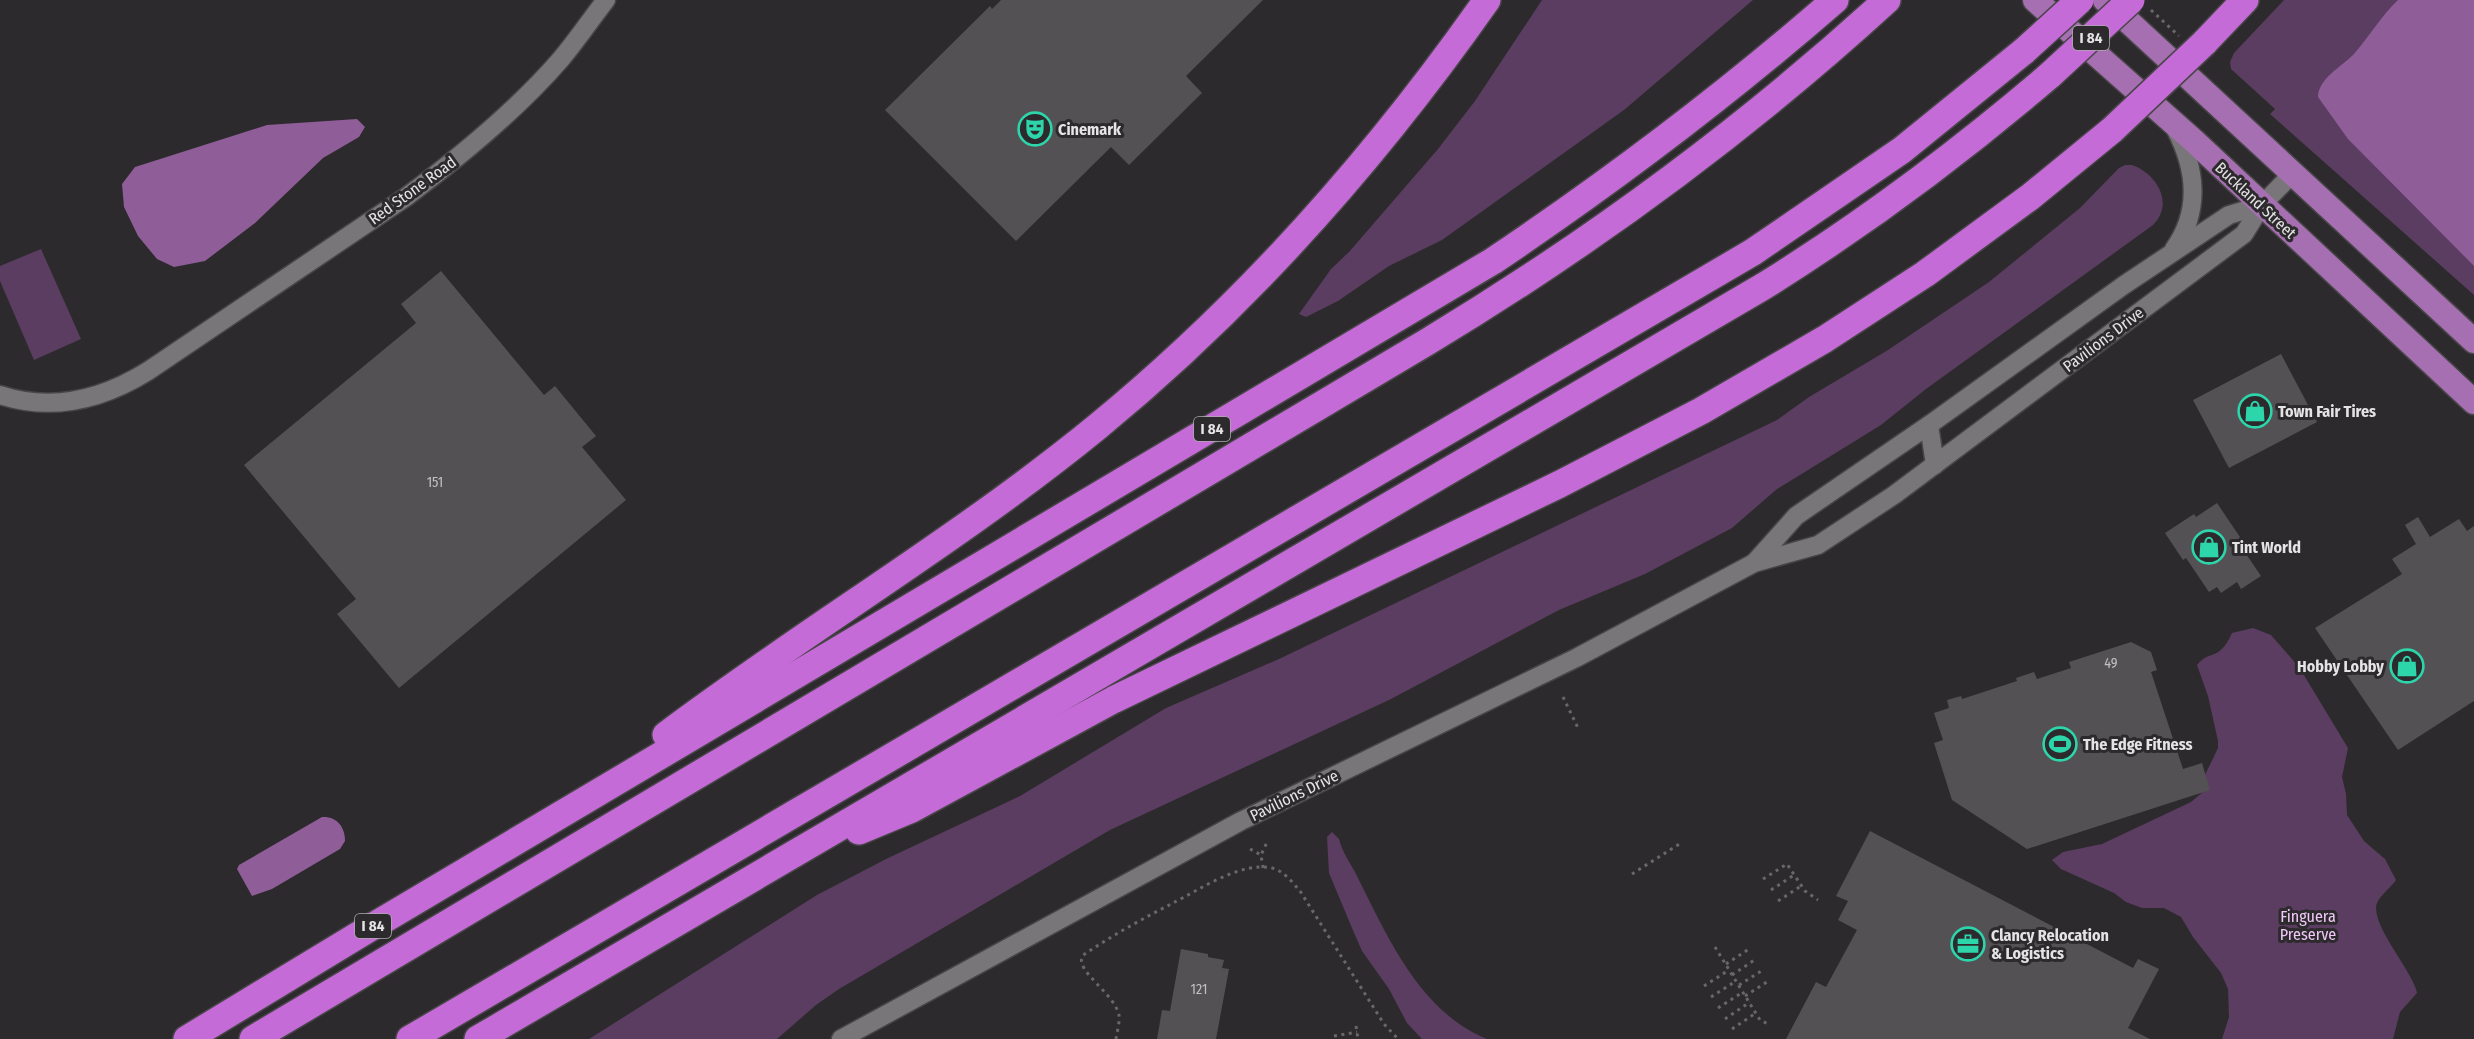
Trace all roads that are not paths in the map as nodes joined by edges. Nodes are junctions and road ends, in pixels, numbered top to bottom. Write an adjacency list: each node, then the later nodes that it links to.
1 (606, 0): 15 (street, Red Stone Road)
2 (1488, 0): 20 (highway)
3 (1835, 0): 20 (highway, I 84)
4 (1887, 0): 23 (highway)
5 (2035, 0): 10 (main road, Buckland Street)
6 (2080, 0): 24 (highway, bridge)
7 (2105, 0): 11 (main road)
8 (2131, 0): 21 (highway, I 84, bridge)
9 (2245, 0): 21 (highway, bridge)
10 (2172, 122): 12 (main road, Buckland Street); 13 (street, Pavilions Drive)
11 (2293, 173): 12 (street, Pavilions Drive); 14 (main road)
12 (2262, 205): 13 (street, Pavilions Drive); 16 (main road, Buckland Street); 18 (street, Pavilions Drive)
13 (2169, 255): 17 (street, Pavilions Drive)
14 (2474, 341)
15 (0, 396)
16 (2474, 402)
17 (1929, 425): 18 (street); 19 (street, Pavilions Drive)
18 (1935, 465): 19 (street, Pavilions Drive)
19 (1754, 563): 26 (street, Pavilions Drive)
20 (560, 815): 22 (highway, I 84)
21 (798, 851): 25 (highway, I 84)
22 (187, 1039)
23 (253, 1039)
24 (410, 1039)
25 (478, 1039)
26 (841, 1039)

